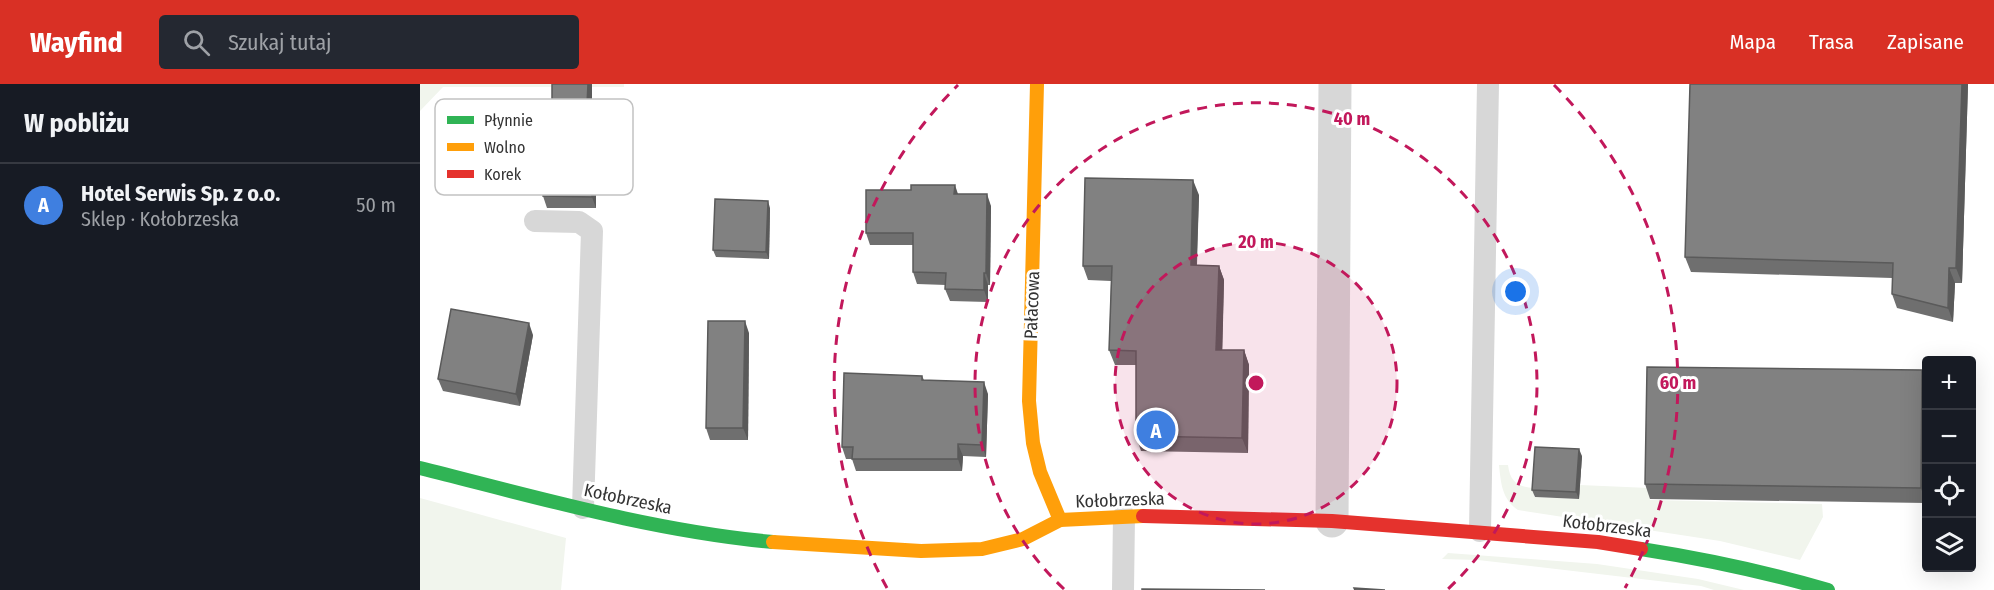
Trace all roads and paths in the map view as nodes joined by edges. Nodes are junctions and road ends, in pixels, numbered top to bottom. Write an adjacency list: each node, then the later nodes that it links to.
1 (1037, 84): 8 (street, Pałacowa)
2 (1335, 84): 9 (street)
3 (1488, 84): 10 (lane)
4 (534, 220): 6 (lane)
5 (420, 468): 6 (street, Kołobrzeska)
6 (583, 508): 8 (street, Kołobrzeska)
7 (1124, 516): 8 (street, Kołobrzeska); 9 (street, Kołobrzeska); 11 (lane)
8 (1059, 520)
9 (1332, 521): 10 (street, Kołobrzeska)
10 (1480, 531): 12 (street, Kołobrzeska)
11 (1123, 590)
12 (1828, 590)

